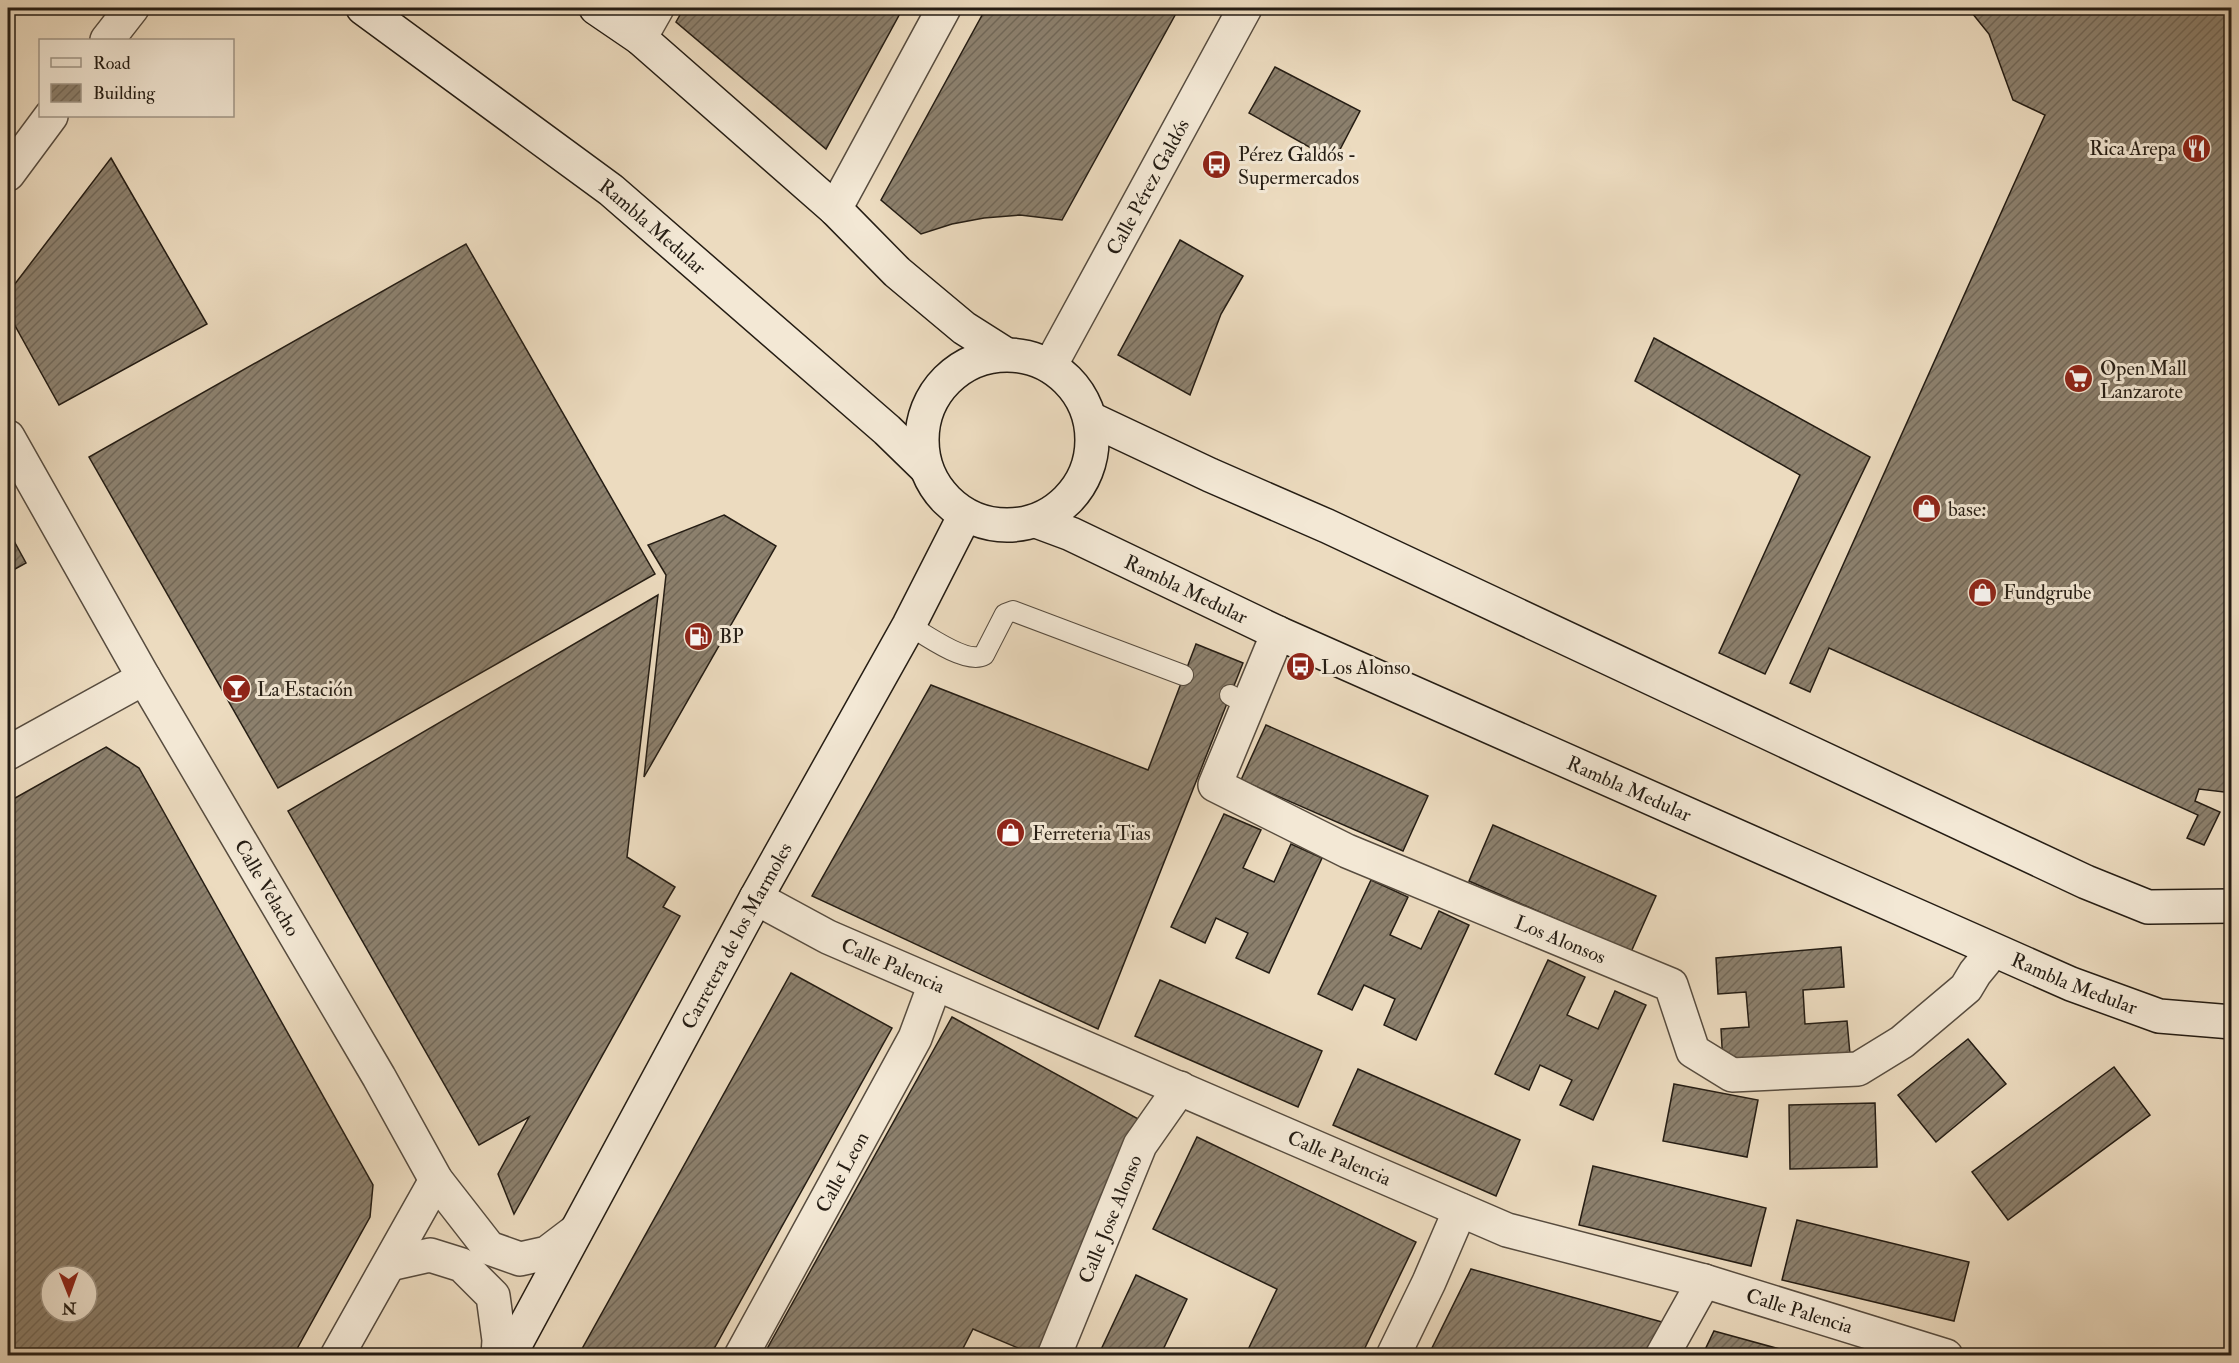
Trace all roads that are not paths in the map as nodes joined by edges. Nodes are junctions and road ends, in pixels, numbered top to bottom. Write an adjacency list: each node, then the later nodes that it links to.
1 (132, 8): 8 (street)
2 (363, 8): 16 (street, Rambla Medular)
3 (596, 8): 7 (street)
4 (657, 8): 7 (street)
5 (944, 8): 11 (street)
6 (1245, 8): 13 (street, Calle Pérez Galdós)
7 (640, 38): 11 (street)
8 (108, 39)
9 (50, 117): 10 (street)
10 (8, 174)
11 (835, 209): 12 (street)
12 (1005, 354): 13 (street); 16 (street)
13 (1050, 366): 14 (street)
14 (1091, 419): 18 (street); 25 (street)
15 (8, 437): 22 (street, Calle Velacho)
16 (926, 468): 17 (street)
17 (965, 515): 18 (street); 19 (street, Carretera de los Marmoles)
18 (1036, 521): 20 (street, Rambla Medular)
19 (909, 625): 21 (lane); 24 (street, Carretera de los Marmoles)
20 (1278, 633): 26 (street, Rambla Medular); 26 (street, Los Alonsos)
21 (1183, 675)
22 (144, 678): 23 (street); 30 (street, Calle Velacho)
23 (8, 753)
24 (756, 898): 27 (street, Calle Palencia); 32 (street, Carretera de los Marmoles)
25 (2232, 906)
26 (1993, 951): 28 (street, Rambla Medular)
27 (935, 984): 29 (street, Calle Palencia); 41 (street, Calle Leon)
28 (2232, 1022)
29 (1180, 1088): 31 (street, Calle Palencia); 42 (street, Calle Jose Alonso)
30 (436, 1180): 32 (street, Calle Velacho); 33 (street)
31 (1460, 1210): 34 (street, Calle Palencia); 43 (street)
32 (576, 1231): 35 (street, Carretera de los Marmoles)
33 (390, 1264): 36 (street); 38 (street)
34 (1704, 1281): 37 (street, Calle Palencia); 44 (street)
35 (541, 1295): 36 (street); 40 (street, Carretera de los Marmoles)
36 (493, 1296): 39 (street)
37 (1898, 1348): 45 (street, Calle Palencia)
38 (337, 1356)
39 (498, 1356)
40 (509, 1356)
41 (741, 1356)
42 (1054, 1356)
43 (1393, 1356)
44 (1662, 1356)
45 (1946, 1356)

